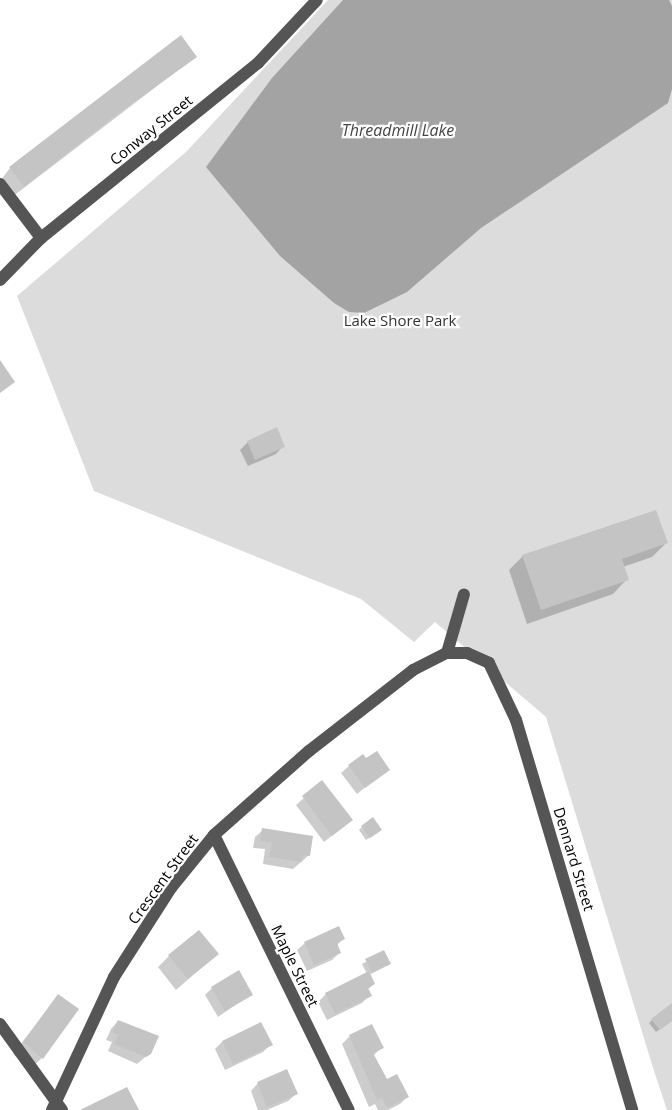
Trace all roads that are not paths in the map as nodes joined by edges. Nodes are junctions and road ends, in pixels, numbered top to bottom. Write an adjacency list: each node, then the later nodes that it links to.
1 (317, 0): 3 (street, Conway Street)
2 (0, 183): 3 (street)
3 (41, 238): 4 (street, Conway Street)
4 (0, 280)
5 (464, 594): 6 (street)
6 (447, 653): 7 (street, Crescent Street); 11 (street, Dennard Street)
7 (214, 835): 9 (street, Crescent Street); 10 (street, Maple Street)
8 (0, 1024): 9 (street)
9 (57, 1106)
10 (349, 1110)
11 (632, 1110)

